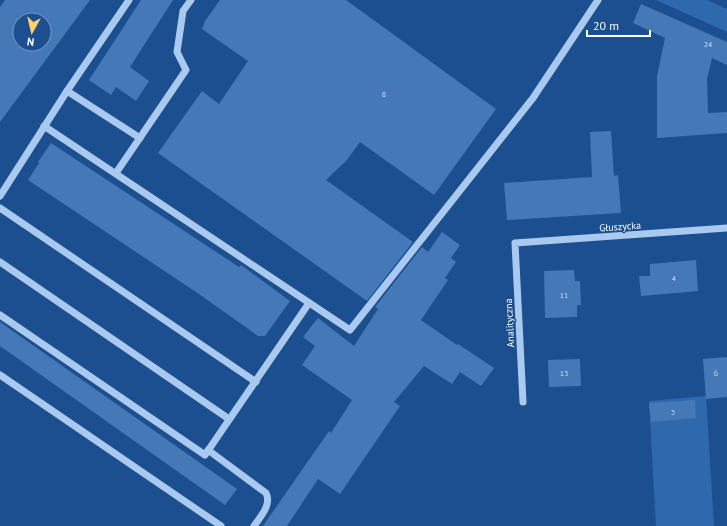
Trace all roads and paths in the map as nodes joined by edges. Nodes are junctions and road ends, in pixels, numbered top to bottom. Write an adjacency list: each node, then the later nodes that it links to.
1 (129, 0): 4 (street)
2 (191, 0): 6 (street)
3 (598, 0): 13 (street)
4 (67, 91): 5 (street); 6 (street)
5 (44, 126): 7 (street); 8 (street)
6 (140, 138): 7 (street)
7 (116, 173): 13 (street)
8 (0, 196)
9 (0, 208): 16 (street)
10 (727, 228): 11 (street, Głuszycka)
11 (515, 243): 17 (street, Analityczna)
12 (0, 262): 18 (street)
13 (309, 303): 16 (street)
14 (0, 315): 19 (street)
15 (0, 376): 20 (street)
16 (256, 382): 18 (street)
17 (523, 402)
18 (229, 419): 19 (street)
19 (207, 453): 21 (street)
20 (220, 526)
21 (254, 526)

